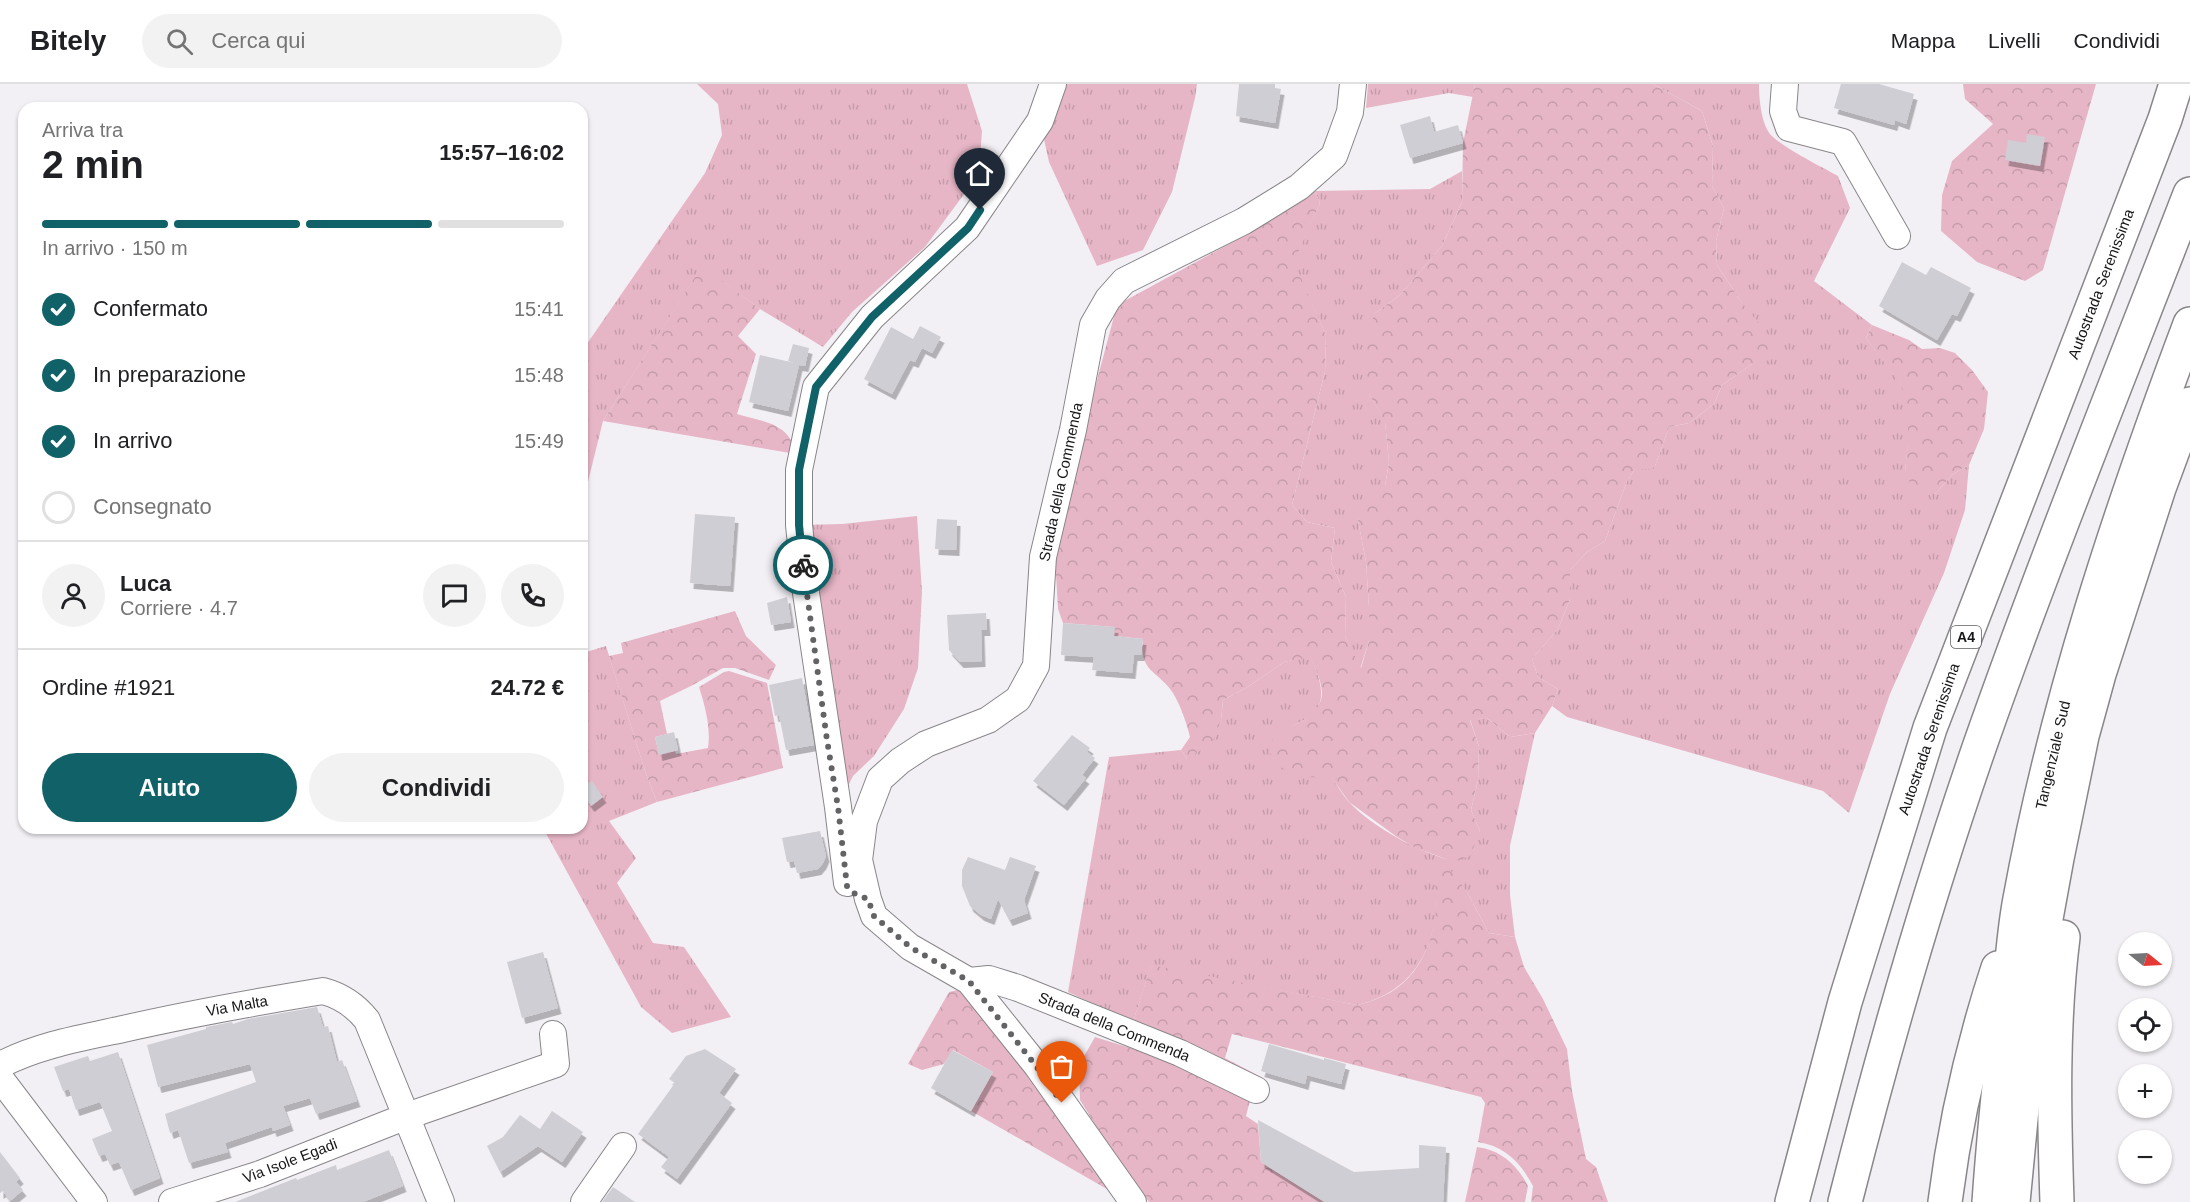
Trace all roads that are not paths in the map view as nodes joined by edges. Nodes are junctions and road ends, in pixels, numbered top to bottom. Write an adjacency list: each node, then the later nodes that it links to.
1 (1053, 84): 10 (street)
2 (1353, 84): 10 (street, Strada della Commenda)
3 (1785, 84): 6 (street)
4 (2176, 84): 24 (highway, Autostrada Serenissima / A4)
5 (2190, 194): 25 (highway)
6 (1898, 236)
7 (2190, 324): 11 (highway, Tangenziale Sud)
8 (2190, 404): 9 (highway, Tangenziale Sud)
9 (2082, 735): 28 (highway, Tangenziale Sud); 29 (highway)
10 (868, 899): 12 (street, Strada della Commenda)
11 (2020, 901): 26 (highway); 27 (highway, Tangenziale Sud)
12 (969, 981): 16 (street, Strada della Commenda); 23 (street, Strada della Commenda)
13 (553, 1035): 17 (street)
14 (0, 1065): 17 (street, Via Malta)
15 (0, 1078): 19 (street)
16 (1256, 1090)
17 (407, 1116): 20 (street, Via Isole Egadi); 21 (street, Via Malta)
18 (623, 1146): 22 (street)
19 (94, 1202)
20 (172, 1202)
21 (441, 1202)
22 (584, 1202)
23 (1133, 1202)
24 (1792, 1202)
25 (1845, 1202)
26 (1945, 1202)
27 (1989, 1202)
28 (2013, 1202)
29 (2057, 1202)

